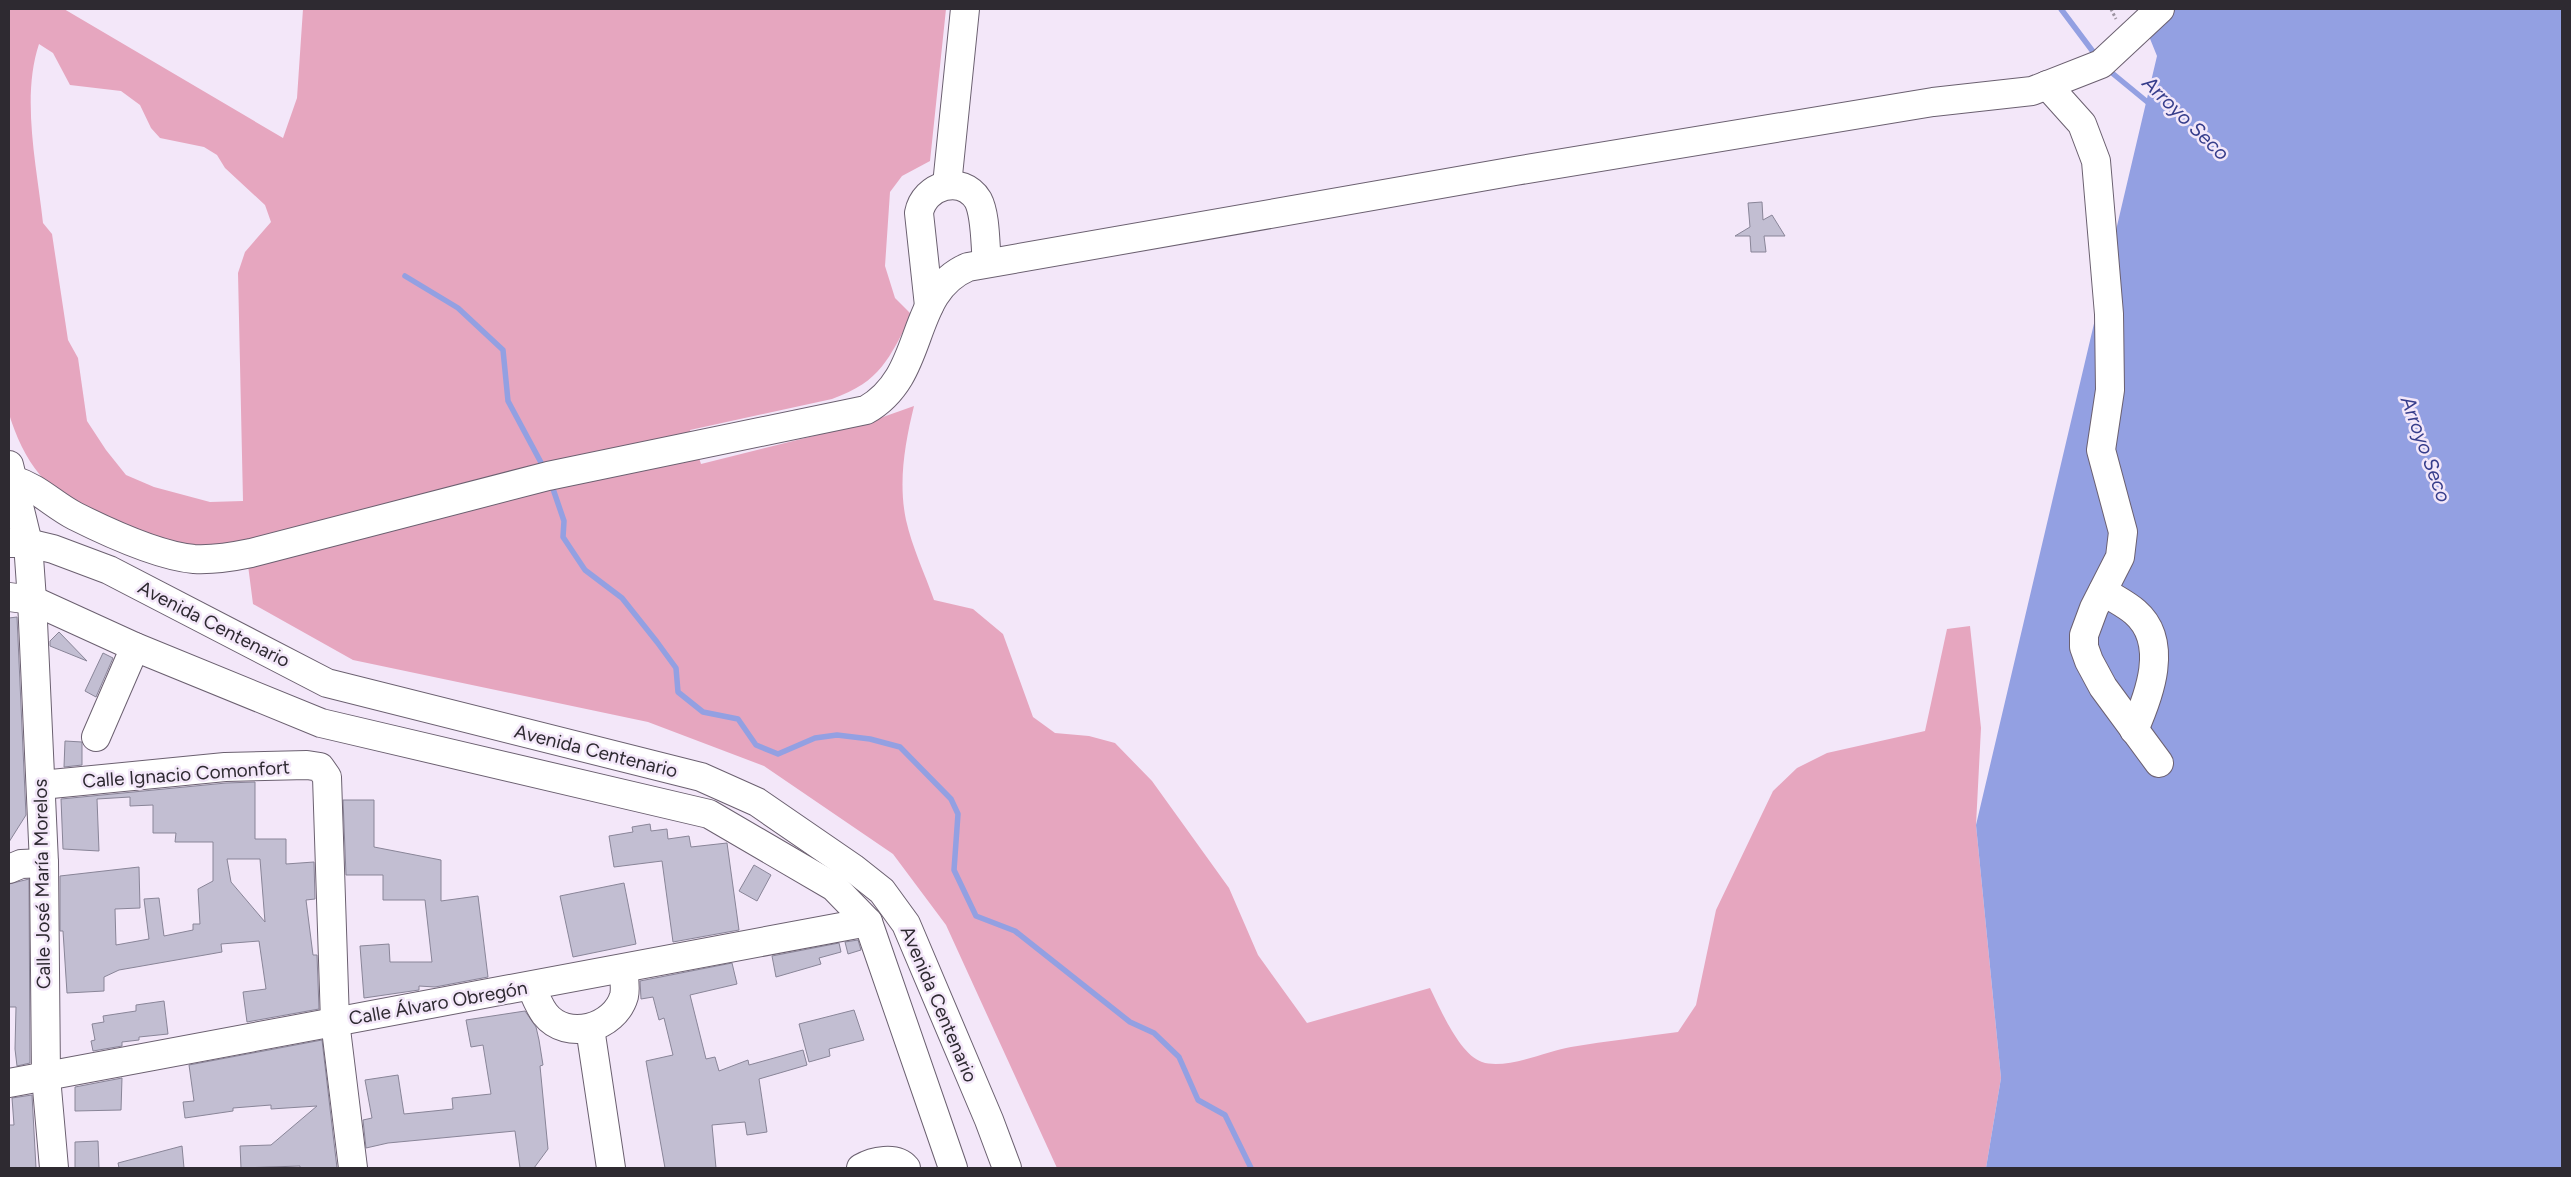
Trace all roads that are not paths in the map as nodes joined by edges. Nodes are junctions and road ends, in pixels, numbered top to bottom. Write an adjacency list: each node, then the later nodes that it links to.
1 (966, 9): 4 (street)
2 (2160, 9): 3 (street)
3 (2047, 85): 5 (street); 9 (street)
4 (947, 185): 5 (street); 6 (street)
5 (987, 263): 6 (street)
6 (929, 306): 7 (street)
7 (11, 472): 8 (street, Calle José María Morelos)
8 (18, 543): 10 (street, Calle José María Morelos); 31 (street, Avenida Centenario)
9 (2103, 591): 12 (street); 12 (street)
10 (21, 599): 11 (street, Avenida Centenario); 15 (street, Calle José María Morelos)
11 (135, 647): 13 (street); 18 (street, Avenida Centenario)
12 (2134, 730): 14 (street)
13 (96, 737)
14 (2159, 763)
15 (41, 786): 16 (street, Calle José María Morelos); 21 (street, Calle Ignacio Comonfort)
16 (44, 863): 17 (street); 23 (street, Calle José María Morelos)
17 (9, 869)
18 (868, 922): 19 (street, Calle Álvaro Obregón); 30 (street, Avenida Centenario)
19 (623, 969): 20 (street, Calle Álvaro Obregón); 22 (street)
20 (532, 986): 21 (street, Calle Álvaro Obregón); 22 (street)
21 (336, 1021): 23 (street, Calle Álvaro Obregón); 26 (street)
22 (590, 1028): 27 (street)
23 (46, 1077): 24 (street, Calle Álvaro Obregón); 25 (street, Calle José María Morelos)
24 (9, 1083)
25 (54, 1168)
26 (353, 1168)
27 (611, 1168)
28 (861, 1168): 29 (street)
29 (906, 1168)
30 (952, 1168)
31 (1007, 1168)

